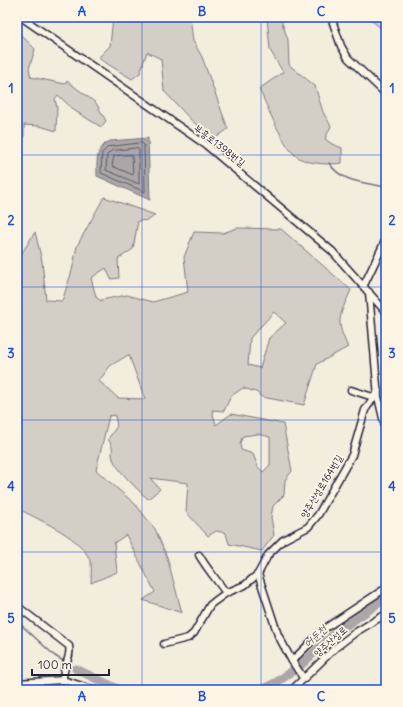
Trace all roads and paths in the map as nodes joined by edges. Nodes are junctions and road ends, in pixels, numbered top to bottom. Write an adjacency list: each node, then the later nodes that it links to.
1 (21, 17): 5 (street, 부흥로1398번길)
2 (331, 17): 3 (street)
3 (386, 94)
4 (386, 238): 5 (street)
5 (364, 285): 6 (street, 부흥로1398번길)
6 (369, 292): 7 (street, 부흥로1398번길); 9 (street)
7 (386, 312)
8 (351, 390): 9 (street)
9 (376, 395): 10 (street); 12 (street, 양주산성로164번길)
10 (386, 431)
11 (199, 555): 14 (street)
12 (258, 574): 14 (street, 양주산성로164번길); 18 (street)
13 (386, 588): 18 (street)
14 (226, 593): 17 (street, 양주산성로164번길)
15 (17, 606): 20 (street)
16 (386, 614): 19 (street, 양주산성로)
17 (164, 644)
18 (292, 661): 19 (street)
19 (302, 677): 23 (street, 양주산성로)
20 (63, 680): 21 (street); 22 (street)
21 (17, 683)
22 (95, 690)
23 (292, 690)

